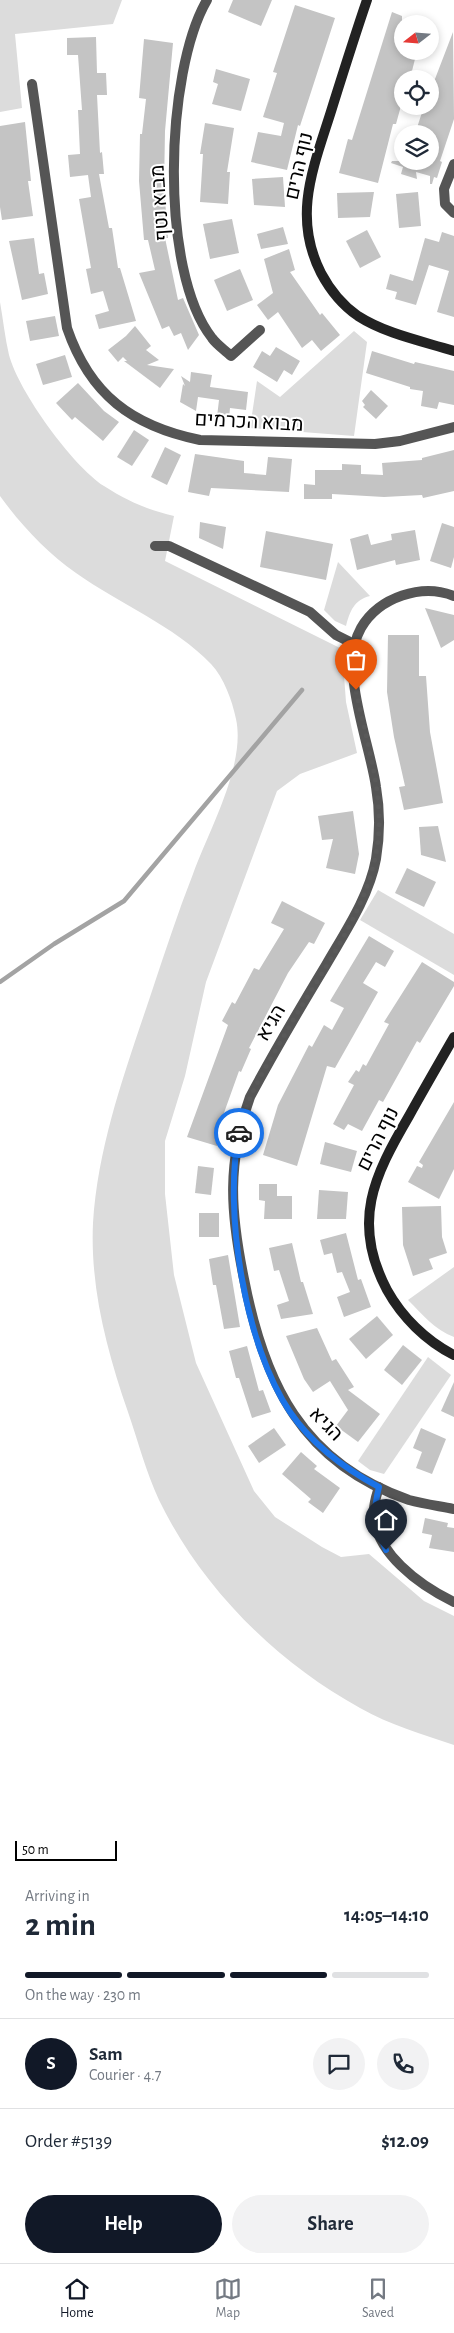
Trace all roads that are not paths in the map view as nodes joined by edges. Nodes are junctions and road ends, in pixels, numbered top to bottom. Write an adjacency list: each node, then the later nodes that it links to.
1 (207, 0): 6 (street, מבוא נטף)
2 (367, 0): 7 (street, נוף הרים)
3 (32, 84): 8 (street, מבוא הכרמים)
4 (454, 164): 5 (street)
5 (454, 213)
6 (260, 330)
7 (454, 351)
8 (454, 427)
9 (155, 546): 11 (street)
10 (454, 596): 11 (street, הגיא)
11 (354, 644): 14 (street, הגיא)
12 (454, 1037): 13 (street, נוף הרים)
13 (454, 1355)
14 (379, 1487): 15 (street, הגיא); 16 (street)
15 (454, 1509)
16 (454, 1602)

